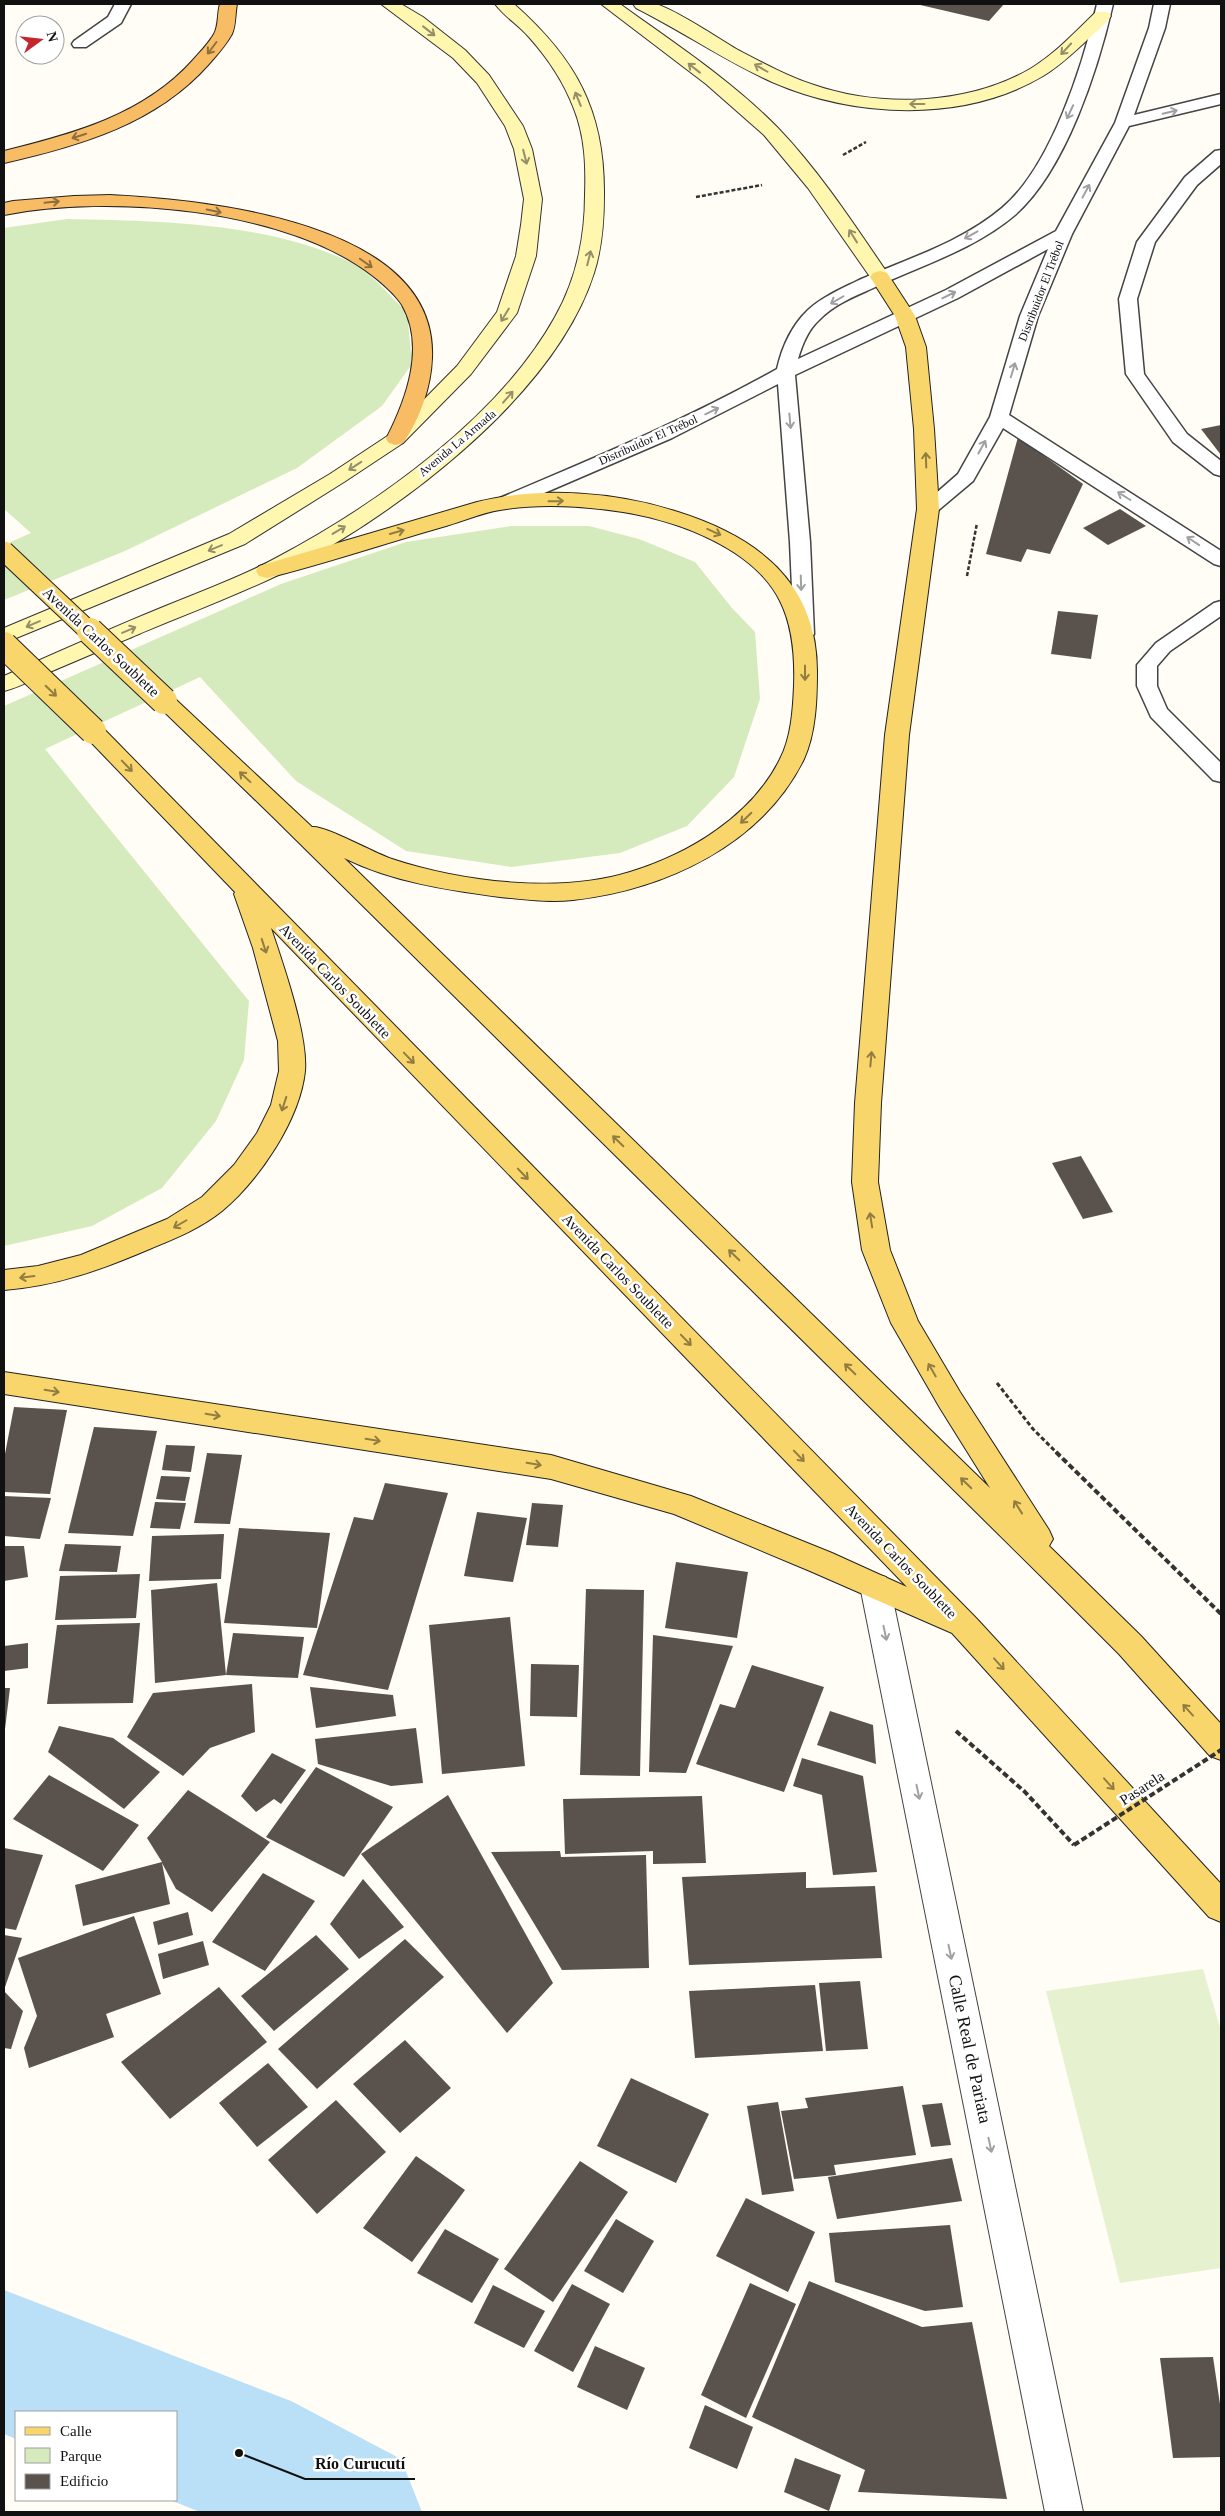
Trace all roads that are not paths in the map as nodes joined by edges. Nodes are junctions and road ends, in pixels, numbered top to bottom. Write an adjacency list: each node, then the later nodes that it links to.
1 (122, 4): 9 (lane)
2 (228, 4): 13 (highway, one-way to 13)
3 (389, 4): 20 (main road, one-way to 20)
4 (504, 4): 26 (main road, Avenida La Armada, one-way to 4)
5 (609, 4): 16 (main road, one-way to 5)
6 (642, 4): 8 (main road, one-way to 6)
7 (1162, 4): 11 (lane)
8 (1103, 10): 16 (lane, one-way to 16)
9 (80, 44)
10 (1221, 100): 11 (lane, one-way to 10)
11 (1123, 123): 15 (lane, one-way to 11)
12 (1221, 155): 21 (lane)
13 (4, 157)
14 (4, 209): 20 (highway, one-way to 20)
15 (1063, 234): 17 (lane, Distribuidor El Trébol, one-way to 15); 19 (lane, Distribuidor El Trébol, one-way to 15)
16 (880, 277): 17 (main road); 18 (lane, one-way to 18)
17 (905, 316): 18 (lane, Distribuidor El Trébol); 23 (main road, one-way to 17)
18 (786, 372): 22 (lane, Distribuidor El Trébol, one-way to 18); 28 (lane, one-way to 28)
19 (999, 417): 23 (lane, Distribuidor El Trébol, one-way to 19); 25 (lane, one-way to 19)
20 (396, 439): 29 (main road, one-way to 29)
21 (1221, 470)
22 (507, 502): 26 (main road, one-way to 22); 28 (main road, one-way to 28)
23 (928, 509): 37 (main road, one-way to 23)
24 (4, 551): 33 (main road, Avenida Carlos Soublette, one-way to 24, bridge)
25 (1221, 560)
26 (267, 571): 31 (main road, Avenida La Armada, one-way to 26)
27 (1221, 607): 32 (lane)
28 (804, 634): 33 (main road, one-way to 33)
29 (4, 636)
30 (4, 645): 34 (main road, Avenida Carlos Soublette, one-way to 34, bridge)
31 (4, 684)
32 (1221, 775)
33 (280, 810): 37 (main road, Avenida Carlos Soublette, one-way to 33)
34 (242, 884): 35 (main road, one-way to 35); 39 (main road, Avenida Carlos Soublette, one-way to 39)
35 (4, 1280)
36 (4, 1383): 38 (main road, one-way to 38)
37 (1063, 1578): 40 (main road, Avenida Carlos Soublette, one-way to 37)
38 (875, 1586): 39 (main road); 42 (street, Calle Real de Pariata, one-way to 42)
39 (966, 1628): 41 (main road, Avenida Carlos Soublette, one-way to 41)
40 (1221, 1746)
41 (1221, 1907)
42 (1064, 2512)

